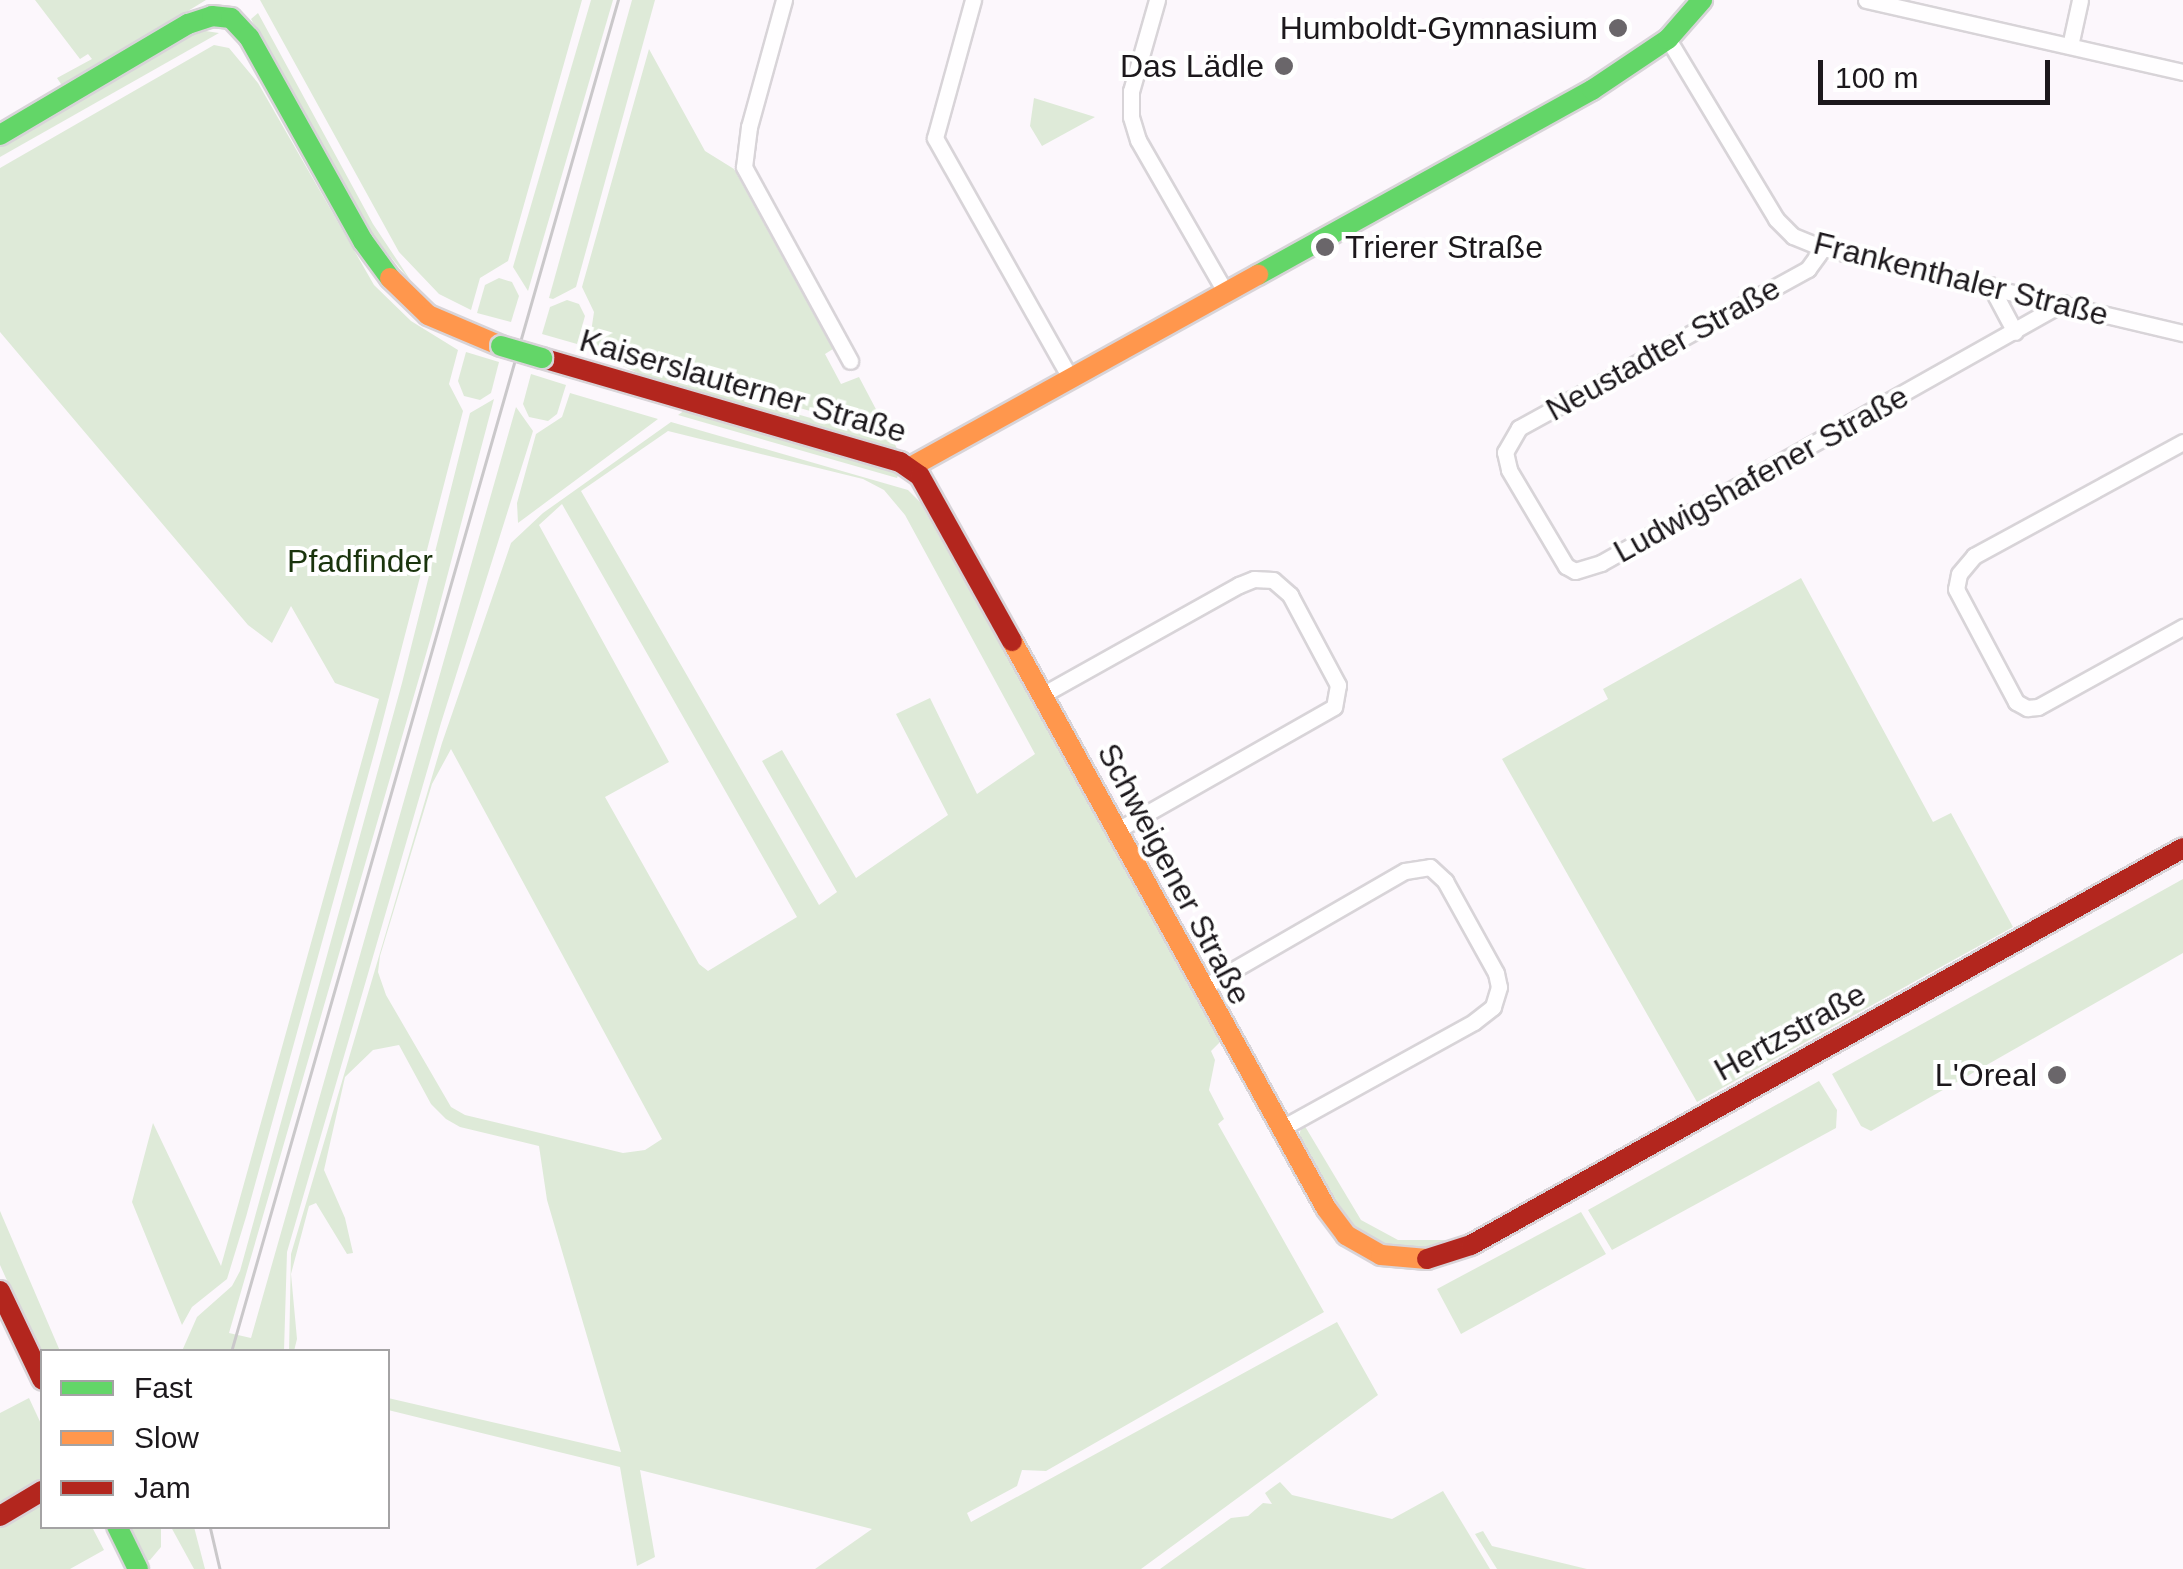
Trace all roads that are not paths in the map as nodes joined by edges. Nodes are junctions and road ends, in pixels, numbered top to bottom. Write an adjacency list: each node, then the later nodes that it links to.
1 (784, 0): 17 (street)
2 (973, 0): 18 (street)
3 (1157, 0): 13 (street)
4 (1702, 0): 7 (main road, Kaiserslauterner Straße)
5 (1866, 0): 8 (street)
6 (2080, 0): 8 (street)
7 (1668, 39): 11 (street, Frankenthaler Straße); 13 (main road, Kaiserslauterner Straße)
8 (2070, 46): 9 (street)
9 (2183, 72)
10 (0, 135): 21 (main road, Kaiserslauterner Straße, bridge)
11 (1823, 248): 12 (street, Frankenthaler Straße); 20 (street, Neustadter Straße)
12 (1990, 285): 14 (street, Frankenthaler Straße); 15 (street)
13 (1226, 294): 18 (main road, Kaiserslauterner Straße)
14 (2063, 303): 15 (street, Ludwigshafener Straße); 16 (street, Frankenthaler Straße)
15 (2014, 332): 20 (street, Ludwigshafener Straße)
16 (2183, 333)
17 (850, 360)
18 (1072, 379): 21 (main road, Kaiserslauterner Straße)
19 (2183, 442): 22 (street)
20 (1505, 452)
21 (911, 467): 23 (main road, Schweigener Straße)
22 (2183, 627)
23 (1042, 695): 24 (main road, Schweigener Straße); 24 (street)
24 (1116, 831): 26 (main road, Schweigener Straße)
25 (2183, 848): 28 (main road, Hertzstraße)
26 (1202, 988): 27 (main road, Schweigener Straße); 27 (street)
27 (1282, 1128): 28 (main road, Schweigener Straße)
28 (1424, 1260)
29 (0, 1291): 30 (main road)
30 (40, 1375)
31 (40, 1492): 32 (main road)
32 (0, 1516)
33 (118, 1529): 34 (main road)
34 (138, 1569)

